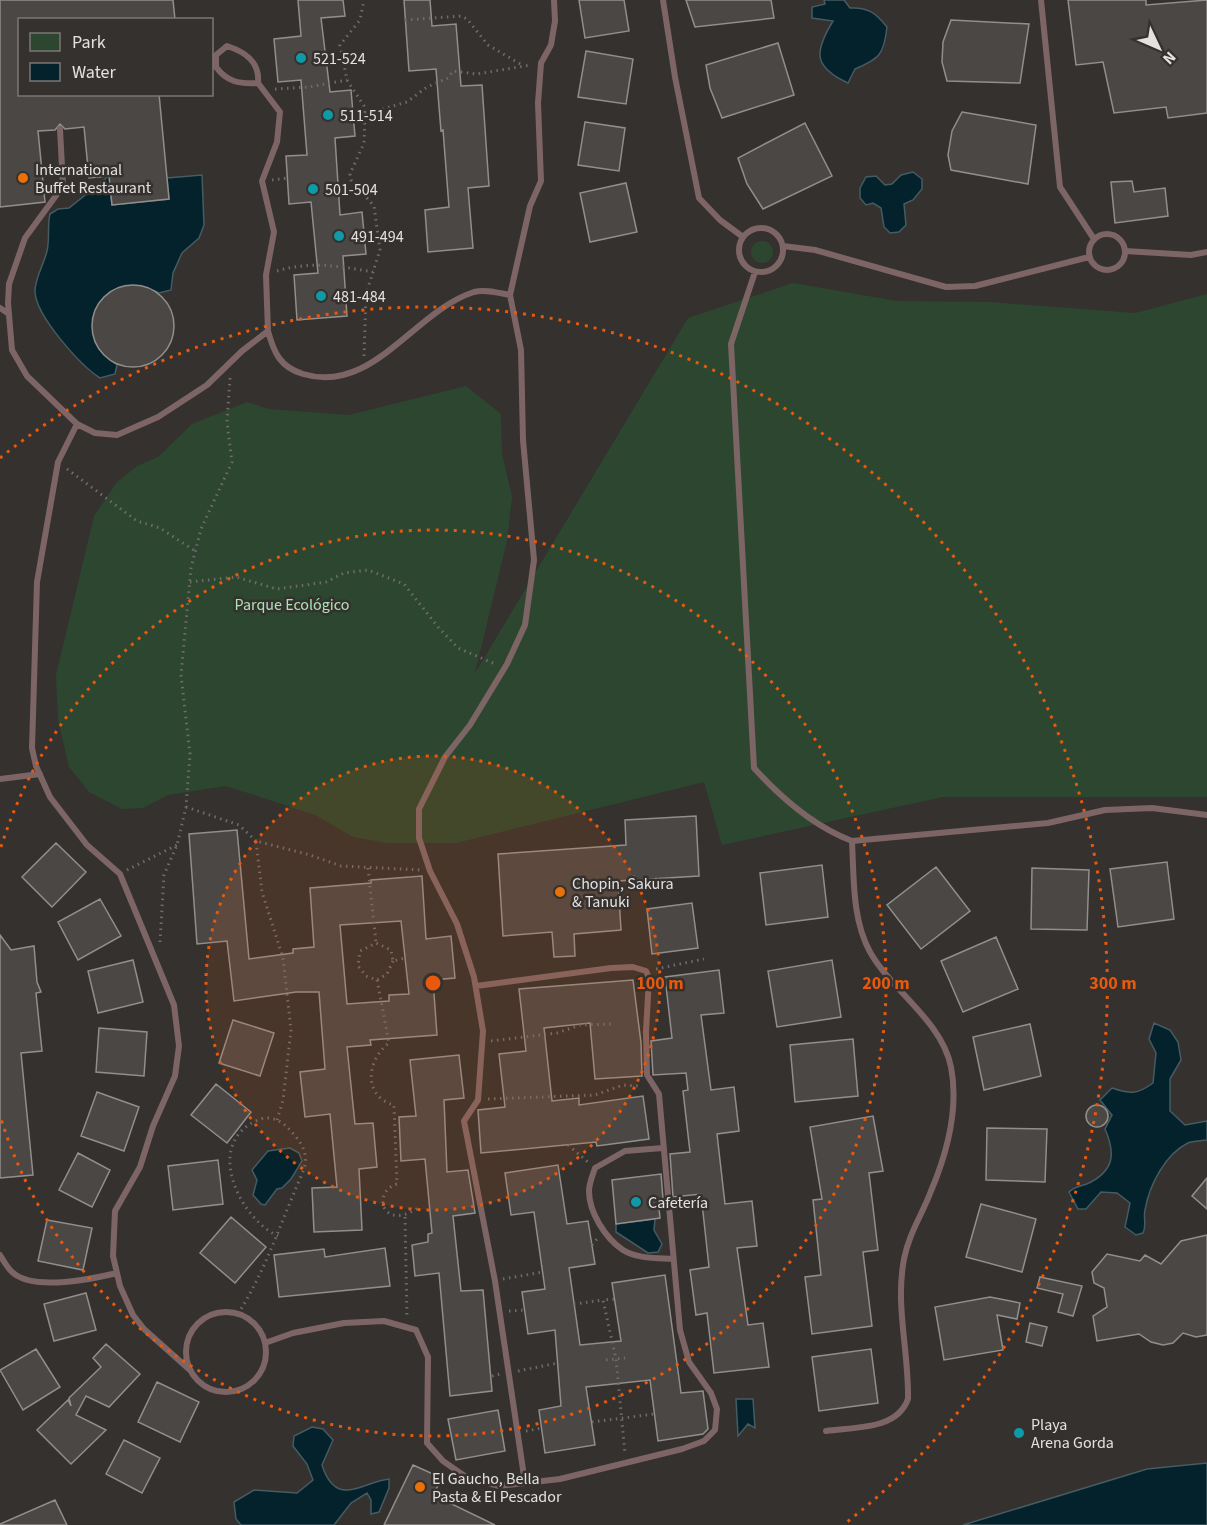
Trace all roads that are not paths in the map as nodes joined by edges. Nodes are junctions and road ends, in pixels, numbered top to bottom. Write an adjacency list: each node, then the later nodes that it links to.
1 (554, 0): 13 (lane)
2 (663, 0): 6 (lane)
3 (1041, 0): 7 (lane)
4 (258, 83): 4 (lane); 16 (lane)
5 (60, 129): 15 (lane)
6 (743, 237): 8 (lane); 12 (lane)
7 (1094, 239): 9 (lane); 11 (lane)
8 (783, 246): 11 (lane); 12 (lane)
9 (1125, 251): 10 (lane); 11 (lane)
10 (1207, 252)
11 (1089, 256)
12 (755, 272): 21 (lane)
13 (510, 295): 16 (lane); 22 (lane)
14 (0, 308): 15 (lane)
15 (9, 314): 17 (lane)
16 (268, 331): 17 (lane)
17 (77, 424): 18 (lane)
18 (40, 774): 19 (lane); 26 (lane)
19 (0, 779)
20 (1207, 815): 21 (lane)
21 (852, 841): 29 (lane)
22 (476, 986): 23 (lane); 30 (lane)
23 (663, 1148): 25 (lane); 25 (lane)
24 (0, 1255): 26 (lane)
25 (674, 1259): 30 (lane)
26 (117, 1273): 28 (lane)
27 (265, 1343): 28 (lane); 28 (lane); 30 (lane)
28 (191, 1371)
29 (826, 1431)
30 (525, 1484)

